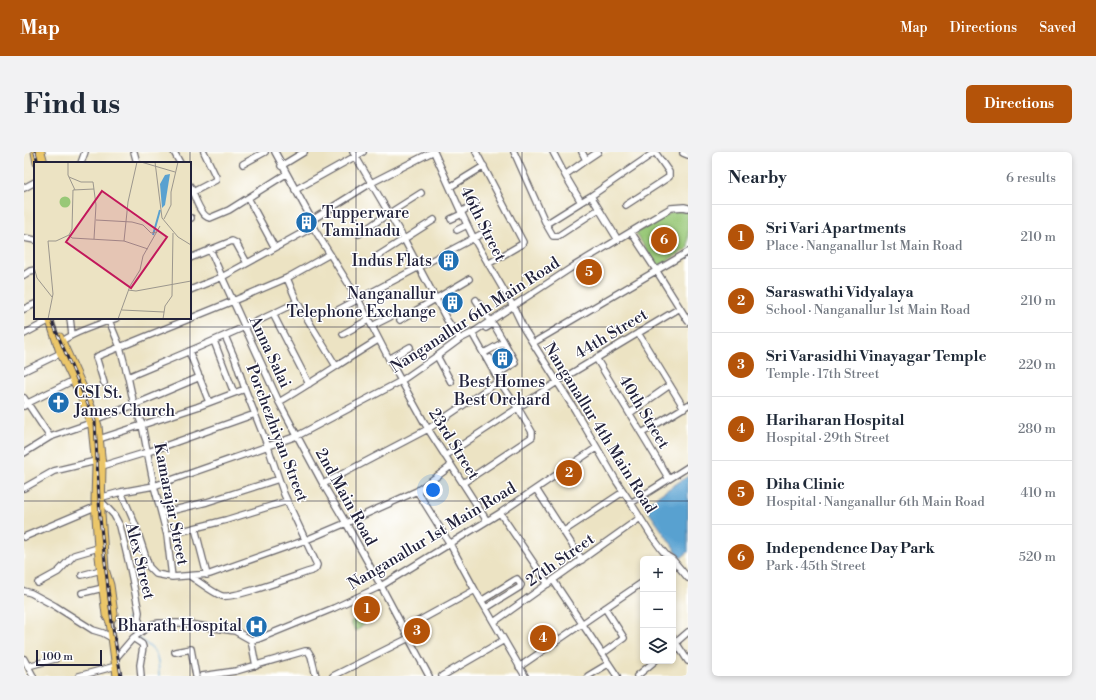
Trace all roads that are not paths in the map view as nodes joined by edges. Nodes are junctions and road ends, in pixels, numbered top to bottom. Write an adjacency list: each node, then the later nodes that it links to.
1 (35, 152): 20 (main road)
2 (41, 152): 21 (main road)
3 (85, 152): 22 (street)
4 (134, 152): 23 (street)
5 (174, 152): 24 (street)
6 (204, 152): 36 (street)
7 (265, 152): 25 (street)
8 (274, 152): 26 (street)
9 (304, 152): 26 (street)
10 (363, 152): 18 (street)
11 (433, 152): 31 (street); 32 (street, 46th Street)
12 (476, 152): 27 (street)
13 (514, 152): 50 (street)
14 (553, 152): 29 (street)
15 (582, 152): 19 (street)
16 (598, 152): 19 (street)
17 (655, 152): 38 (street); 42 (street)
18 (354, 154): 31 (street); 35 (street)
19 (586, 160): 29 (street)
20 (37, 162)
21 (44, 162)
22 (81, 162)
23 (137, 162)
24 (179, 162)
25 (243, 164)
26 (281, 166): 28 (street)
27 (484, 166): 32 (street); 69 (street)
28 (286, 174): 35 (street); 39 (street)
29 (565, 175): 40 (street)
30 (34, 183): 33 (street)
31 (371, 184): 46 (street); 48 (street)
32 (450, 187): 45 (street, 46th Street)
33 (24, 188)
34 (191, 188): 36 (street)
35 (296, 190): 48 (street)
36 (193, 192): 39 (street)
37 (420, 194): 46 (street)
38 (590, 196): 40 (street); 44 (street)
39 (248, 198): 62 (street)
40 (581, 202): 50 (street)
41 (476, 203): 45 (street)
42 (626, 205)
43 (688, 208): 55 (street, Nanganallur 6th Main Road)
44 (599, 209): 50 (street); 61 (street)
45 (461, 213): 47 (street); 51 (street, 46th Street)
46 (388, 214): 56 (street); 58 (street)
47 (451, 219)
48 (312, 220): 52 (street)
49 (434, 220): 58 (street)
50 (546, 224)
51 (467, 225): 53 (street); 59 (street, 46th Street)
52 (313, 227): 62 (street); 65 (street, 23rd Street)
53 (457, 230)
54 (489, 230): 59 (street)
55 (631, 232): 61 (street, Nanganallur 6th Main Road); 72 (street)
56 (359, 234)
57 (24, 238): 60 (street)
58 (404, 239): 66 (street); 70 (street)
59 (474, 239): 69 (street, 46th Street); 70 (street)
60 (34, 240)
61 (618, 240): 84 (street, Nanganallur 6th Main Road)
62 (275, 248): 68 (street)
63 (210, 249): 67 (street); 68 (street); 74 (street, Anna Salai)
64 (688, 252): 72 (street)
65 (330, 254): 75 (street); 79 (street, 23rd Street)
66 (376, 257)
67 (191, 258)
68 (247, 264): 74 (street)
69 (488, 264): 84 (street, 46th Street)
70 (418, 267): 78 (street); 79 (street)
71 (34, 270): 73 (street)
72 (656, 270): 85 (street); 111 (street)
73 (24, 275)
74 (222, 277): 77 (street); 81 (street, Anna Salai)
75 (287, 278): 81 (street); 82 (street)
76 (469, 279): 78 (street)
77 (191, 290)
78 (435, 298): 96 (street); 108 (street)
79 (358, 300): 87 (street); 95 (street, 23rd Street)
80 (476, 300): 97 (street)
81 (233, 301): 90 (street); 100 (street, Anna Salai)
82 (297, 302): 88 (street); 120 (street)
83 (34, 304): 86 (street)
84 (513, 306): 97 (street, Nanganallur 6th Main Road); 111 (street, Nanganallur 4th Main Road)
85 (680, 308): 98 (street); 102 (street, 44th Street)
86 (24, 309)
87 (336, 311)
88 (273, 314): 100 (street); 131 (street)
89 (390, 317): 99 (street)
90 (191, 318)
91 (51, 319): 103 (street); 112 (main road)
92 (70, 319): 105 (street)
93 (189, 319): 113 (street)
94 (108, 320): 105 (street); 113 (street, Kamarajar Street)
95 (368, 320): 99 (street, 23rd Street); 104 (street)
96 (400, 320)
97 (490, 322): 101 (street, Nanganallur 6th Main Road)
98 (688, 322)
99 (372, 326): 107 (street, 23rd Street)
100 (244, 327): 106 (street); 137 (street, Anna Salai)
101 (474, 333): 108 (street, Nanganallur 6th Main Road); 110 (street); 116 (street)
102 (638, 333): 118 (street, 44th Street); 132 (street)
103 (24, 334)
104 (343, 334)
105 (72, 335): 112 (street)
106 (225, 336): 109 (street); 133 (street, Porchezhiyan Street)
107 (378, 340): 119 (street, 23rd Street); 120 (street)
108 (460, 340): 117 (street, Nanganallur 6th Main Road)
109 (214, 341): 115 (street); 134 (street)
110 (504, 342): 116 (street); 122 (street)
111 (533, 343): 129 (street, Nanganallur 4th Main Road)
112 (60, 346): 121 (street); 125 (main road); 143 (main road)
113 (120, 347): 123 (street, Kamarajar Street); 130 (street)
114 (410, 347): 119 (street)
115 (189, 351): 123 (street); 124 (street)
116 (485, 353): 122 (street)
117 (438, 356): 126 (street, Nanganallur 6th Main Road); 128 (street)
118 (596, 358): 129 (street, 44th Street); 141 (street, 40th Street)
119 (389, 359): 126 (street, 23rd Street)
120 (336, 366): 131 (street)
121 (24, 371)
122 (498, 374): 127 (street)
123 (128, 377): 138 (street, Kamarajar Street)
124 (200, 377): 136 (street); 138 (street)
125 (74, 380): 135 (street); 143 (main road)
126 (401, 381): 145 (street, 23rd Street); 147 (street, Nanganallur 6th Main Road)
127 (499, 381): 140 (street); 145 (street)
128 (451, 382)
129 (557, 382): 140 (street, 44th Street); 151 (street, Nanganallur 4th Main Road)
130 (104, 383)
131 (309, 384): 137 (street)
132 (670, 385): 139 (street); 141 (street)
133 (244, 389): 134 (street); 142 (street, Porchezhiyan Street)
134 (234, 393): 136 (street)
135 (25, 402): 148 (street)
136 (209, 402): 144 (street)
137 (279, 402): 147 (street, Anna Salai)
138 (134, 405): 143 (street); 144 (street, Kamarajar Street)
139 (686, 407): 146 (street)
140 (518, 408): 154 (street, 44th Street); 162 (street)
141 (630, 413): 146 (street, 40th Street)
142 (255, 414): 150 (street, Porchezhiyan Street); 152 (street)
143 (94, 421): 148 (street); 149 (main road); 155 (main road)
144 (142, 425): 149 (street); 152 (street, Kamarajar Street)
145 (428, 428): 154 (street, 23rd Street); 161 (street)
146 (642, 433): 160 (street, 40th Street)
147 (297, 436): 150 (street, Nanganallur 6th Main Road); 161 (street, 2nd Main Road)
148 (50, 437): 153 (street)
149 (99, 439): 156 (main road)
150 (268, 447): 159 (street, Porchezhiyan Street); 163 (street, Nanganallur 6th Main Road)
151 (596, 448): 165 (street, Nanganallur 1st Main Road); 168 (street, Nanganallur 4th Main Road)
152 (148, 452): 156 (street); 163 (street, Kamarajar Street)
153 (24, 453)
154 (446, 456): 157 (street, 23rd Street)
155 (96, 461): 164 (street); 169 (main road)
156 (102, 466): 169 (main road)
157 (451, 466): 162 (street, 23rd Street); 166 (street)
158 (688, 467): 160 (street)
159 (279, 479): 170 (street, Porchezhiyan Street); 174 (street)
160 (669, 479): 171 (street)
161 (323, 484): 177 (street, 2nd Main Road)
162 (463, 484): 176 (street, 23rd Street)
163 (154, 486): 167 (street, Nanganallur 6th Main Road); 174 (street, Kamarajar Street)
164 (24, 488)
165 (536, 489): 173 (street, Nanganallur 1st Main Road); 179 (street)
166 (417, 491): 177 (street); 183 (street)
167 (121, 492): 169 (street, Nanganallur 6th Main Road); 192 (street)
168 (624, 492): 171 (street, Nanganallur 4th Main Road); 179 (street)
169 (100, 499): 172 (main road); 206 (main road); 210 (street, Alex Street)
170 (288, 501): 178 (street); 182 (street, Porchezhiyan Street)
171 (632, 503): 175 (street, Nanganallur 4th Main Road)
172 (95, 507): 181 (street); 184 (main road)
173 (500, 512): 176 (street, Nanganallur 1st Main Road); 196 (street)
174 (162, 514): 180 (street, Kamarajar Street)
175 (640, 518): 185 (street, Nanganallur 4th Main Road); 186 (street, 27th Street)
176 (487, 521): 183 (street, Nanganallur 1st Main Road)
177 (346, 523): 182 (street); 198 (street, 2nd Main Road)
178 (195, 528): 180 (street); 189 (street)
179 (564, 531): 186 (street)
180 (167, 535): 192 (street, Kamarajar Street)
181 (24, 537)
182 (306, 540): 189 (street); 191 (street, Porchezhiyan Street)
183 (450, 544): 198 (street, Nanganallur 1st Main Road); 200 (street)
184 (98, 548): 188 (main road); 195 (street)
185 (667, 556)
186 (582, 560): 194 (street, 27th Street)
187 (676, 564): 193 (street, Nanganallur 4th Main Road)
188 (101, 570): 190 (street); 199 (main road)
189 (207, 574): 191 (street)
190 (82, 575)
191 (190, 576): 192 (street)
192 (172, 577)
193 (688, 578)
194 (553, 580): 196 (street, 27th Street); 208 (street)
195 (38, 583)
196 (548, 584): 207 (street, 27th Street)
197 (640, 584): 205 (street)
198 (381, 586): 209 (street, 2nd Main Road); 215 (street, Nanganallur 1st Main Road)
199 (103, 588): 202 (street); 206 (main road)
200 (475, 590): 203 (street); 209 (street)
201 (24, 591): 212 (street)
202 (82, 593)
203 (482, 601): 204 (street); 204 (street)
204 (486, 608): 207 (street)
205 (605, 608): 208 (street); 220 (street)
206 (110, 622): 212 (main road)
207 (494, 622): 216 (street)
208 (582, 623): 220 (street); 229 (street)
209 (404, 629): 214 (street, 2nd Main Road)
210 (144, 630): 213 (street); 215 (street)
211 (688, 632): 217 (street)
212 (111, 635): 224 (main road)
213 (135, 637): 224 (street); 235 (street)
214 (409, 638): 231 (street); 239 (street, 2nd Main Road)
215 (251, 640): 228 (street)
216 (504, 640): 229 (street); 240 (street)
217 (676, 641)
218 (676, 645): 223 (street)
219 (175, 652): 236 (street)
220 (602, 654): 225 (street)
221 (24, 659): 227 (street)
222 (55, 660): 227 (street)
223 (688, 661)
224 (116, 662): 233 (street); 234 (main road)
225 (608, 664): 242 (street); 243 (street)
226 (651, 664): 244 (street)
227 (28, 666): 232 (street)
228 (256, 666): 230 (street); 238 (street)
229 (519, 667): 241 (street)
230 (236, 674): 237 (street)
231 (336, 675)
232 (33, 676)
233 (79, 676)
234 (117, 676)
235 (141, 676)
236 (196, 676)
237 (202, 676)
238 (316, 676)
239 (428, 676)
240 (442, 676)
241 (525, 676)
242 (588, 676)
243 (617, 676)
244 (637, 676)

